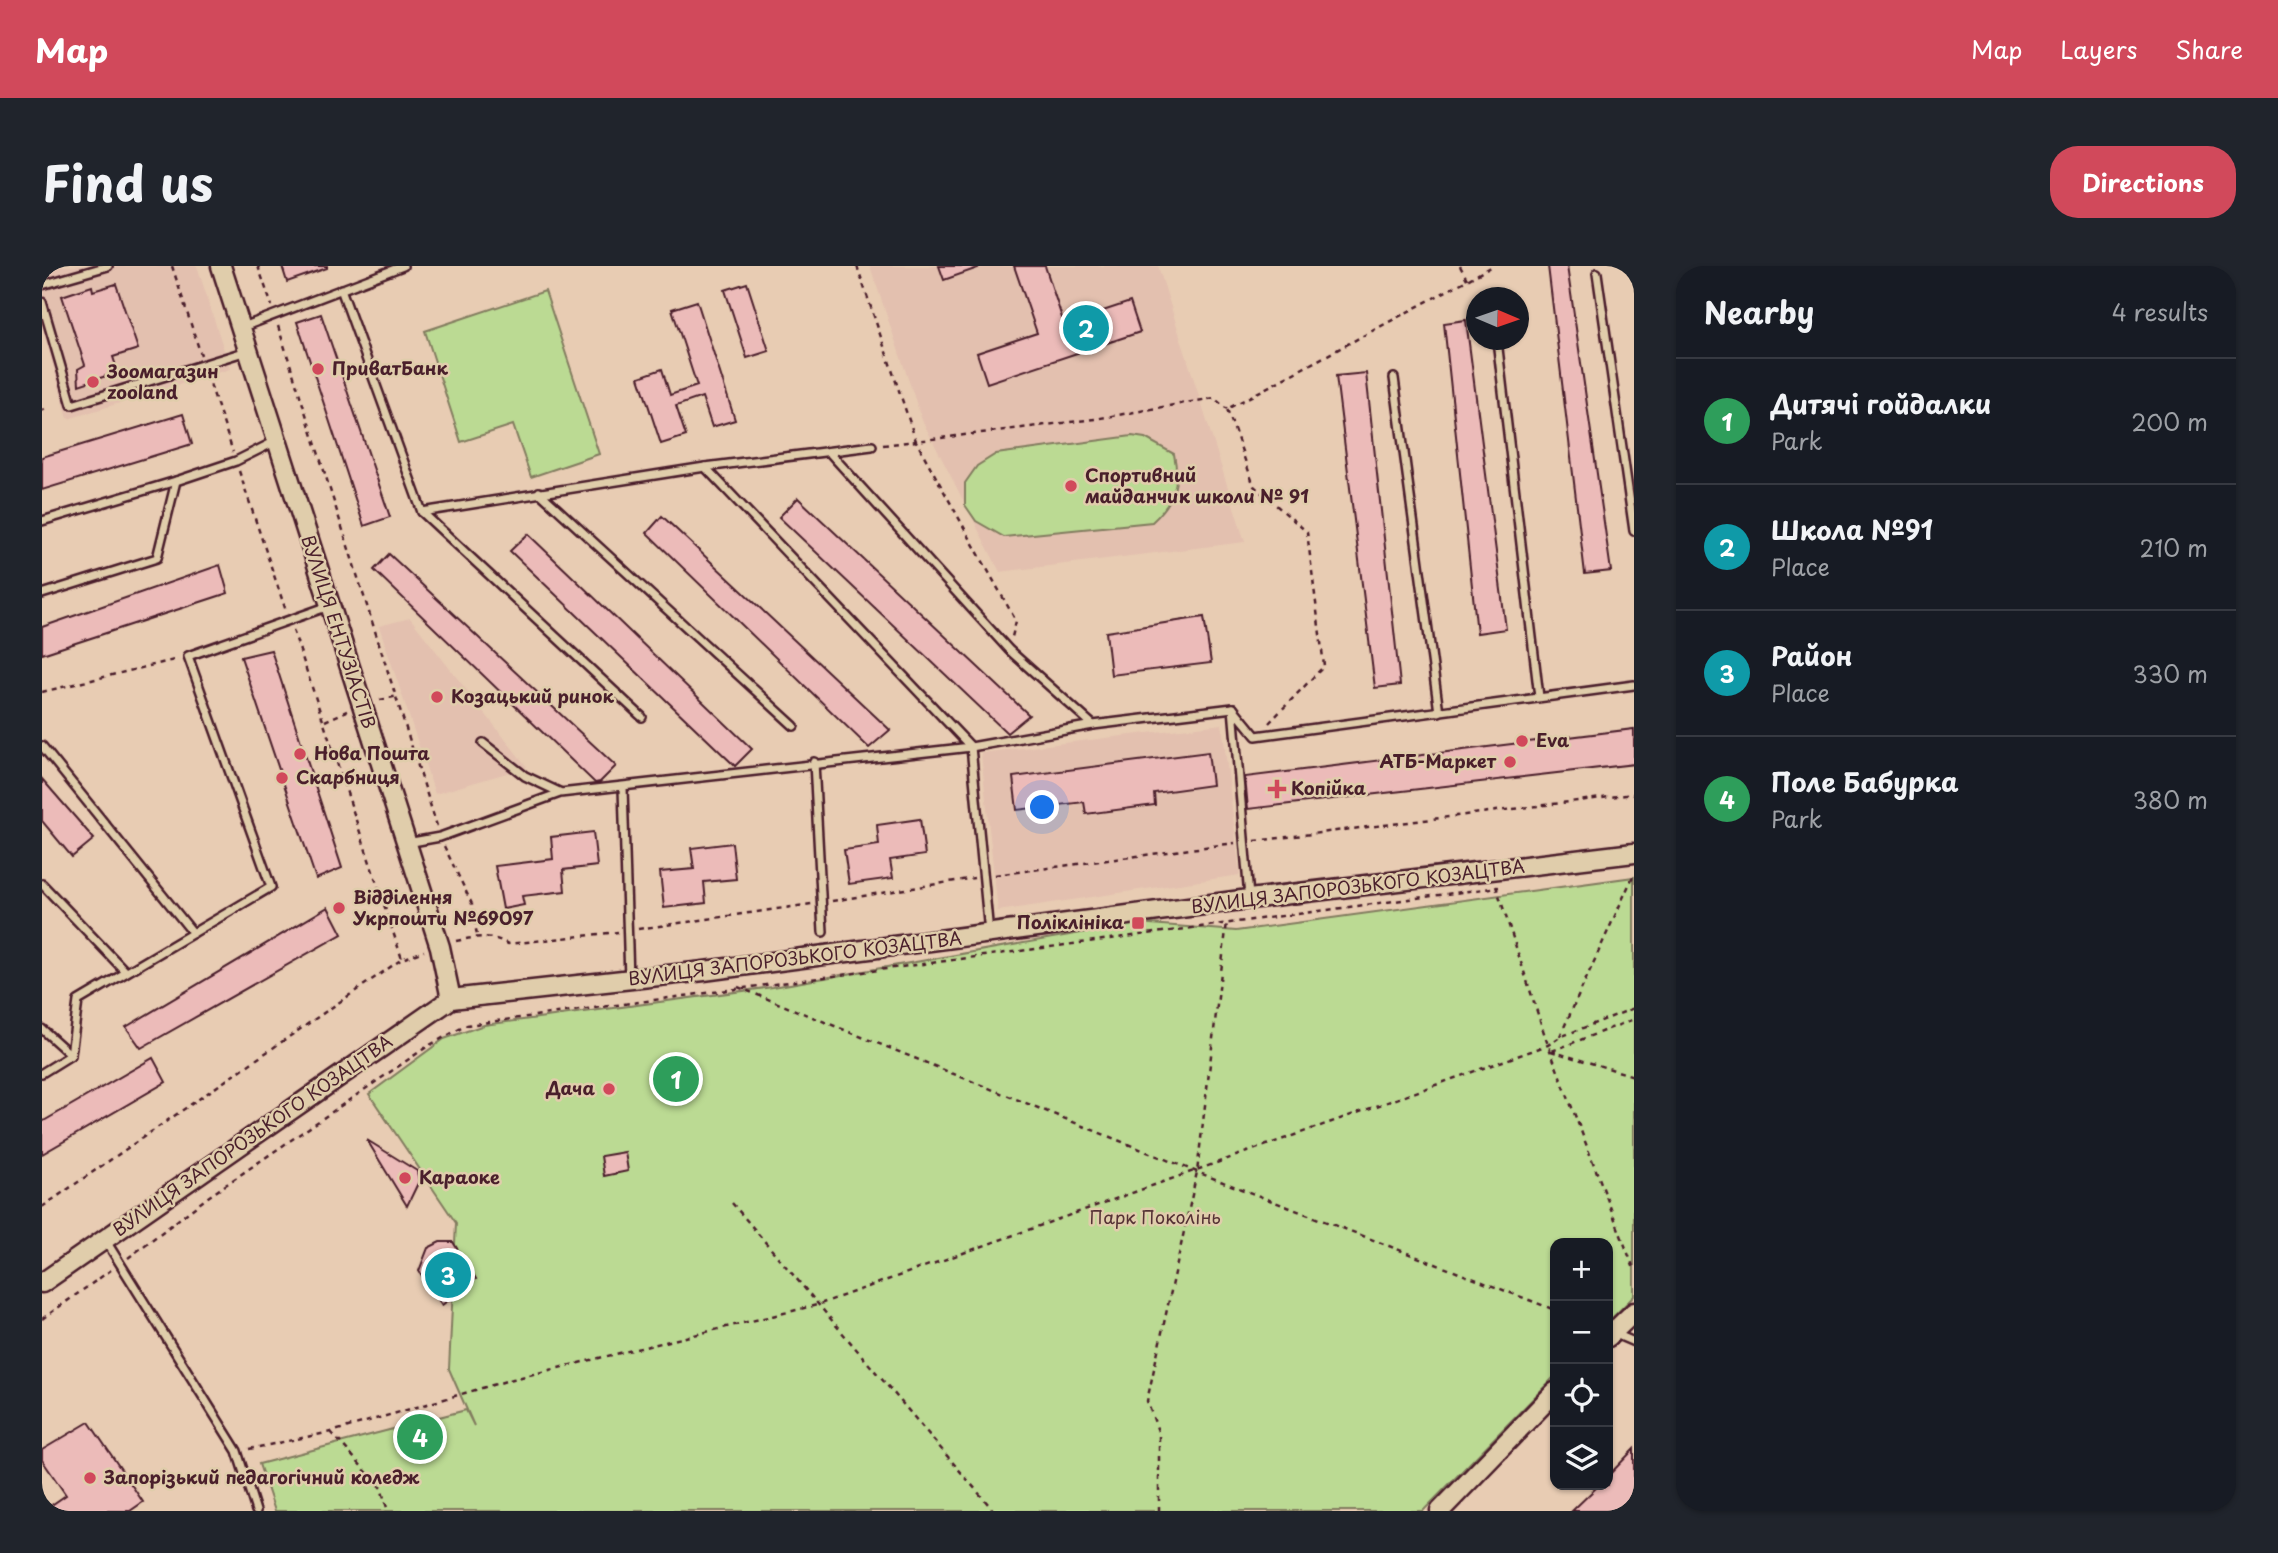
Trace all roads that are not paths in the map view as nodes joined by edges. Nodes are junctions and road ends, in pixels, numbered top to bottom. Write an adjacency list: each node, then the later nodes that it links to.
1 (108, 266): 5 (lane)
2 (220, 266): 8 (street, ВУЛИЦЯ ЕНТУЗІАСТІВ)
3 (402, 266): 6 (lane)
4 (1597, 274): 20 (lane)
5 (42, 285)
6 (341, 289): 8 (lane); 18 (lane)
7 (42, 302): 10 (lane)
8 (240, 328): 10 (street, ВУЛИЦЯ ЕНТУЗІАСТІВ)
9 (1498, 350): 24 (lane)
10 (248, 351): 12 (street, ВУЛИЦЯ ЕНТУЗІАСТІВ)
11 (1394, 378): 26 (lane)
12 (277, 441): 16 (lane); 22 (street, ВУЛИЦЯ ЕНТУЗІАСТІВ)
13 (872, 446): 14 (lane)
14 (829, 452): 15 (lane); 28 (lane)
15 (705, 467): 17 (lane); 32 (lane)
16 (176, 481): 19 (lane); 21 (lane)
17 (538, 492): 18 (lane); 29 (lane)
18 (422, 512): 27 (lane)
19 (42, 521)
20 (1634, 531)
21 (42, 594)
22 (330, 606): 36 (street, ВУЛИЦЯ ЕНТУЗІАСТІВ); 41 (lane)
23 (1634, 685): 24 (lane)
24 (1539, 697): 26 (lane)
25 (1233, 708): 26 (lane); 28 (lane); 39 (lane)
26 (1439, 712)
27 (642, 717)
28 (1093, 725): 32 (lane)
29 (793, 726)
30 (483, 743): 35 (lane)
31 (42, 746): 41 (lane)
32 (971, 747): 33 (lane); 42 (lane)
33 (814, 762): 34 (lane); 40 (lane)
34 (623, 788): 35 (lane); 44 (lane)
35 (560, 793): 36 (lane)
36 (407, 843): 45 (street, ВУЛИЦЯ ЕНТУЗІАСТІВ)
37 (1634, 853): 39 (street, ВУЛИЦЯ ЗАПОРОЗЬКОГО КОЗАЦТВА)
38 (42, 884): 43 (lane)
39 (1249, 899): 42 (street, ВУЛИЦЯ ЗАПОРОЗЬКОГО КОЗАЦТВА)
40 (822, 932)
41 (193, 933): 43 (lane)
42 (990, 935): 44 (street, ВУЛИЦЯ ЗАПОРОЗЬКОГО КОЗАЦТВА)
43 (126, 972): 47 (lane)
44 (629, 979): 45 (street, ВУЛИЦЯ ЗАПОРОЗЬКОГО КОЗАЦТВА)
45 (450, 999): 49 (street, ВУЛИЦЯ ЗАПОРОЗЬКОГО КОЗАЦТВА)
46 (42, 1029): 47 (lane)
47 (71, 1055): 48 (lane)
48 (42, 1073)
49 (104, 1239): 50 (street, ВУЛИЦЯ ЗАПОРОЗЬКОГО КОЗАЦТВА); 56 (lane)
50 (42, 1283)
51 (1633, 1315): 52 (street)
52 (1613, 1332)
53 (1613, 1336): 54 (lane)
54 (1634, 1342)
55 (1550, 1397): 57 (street)
56 (256, 1511)
57 (1440, 1511)

